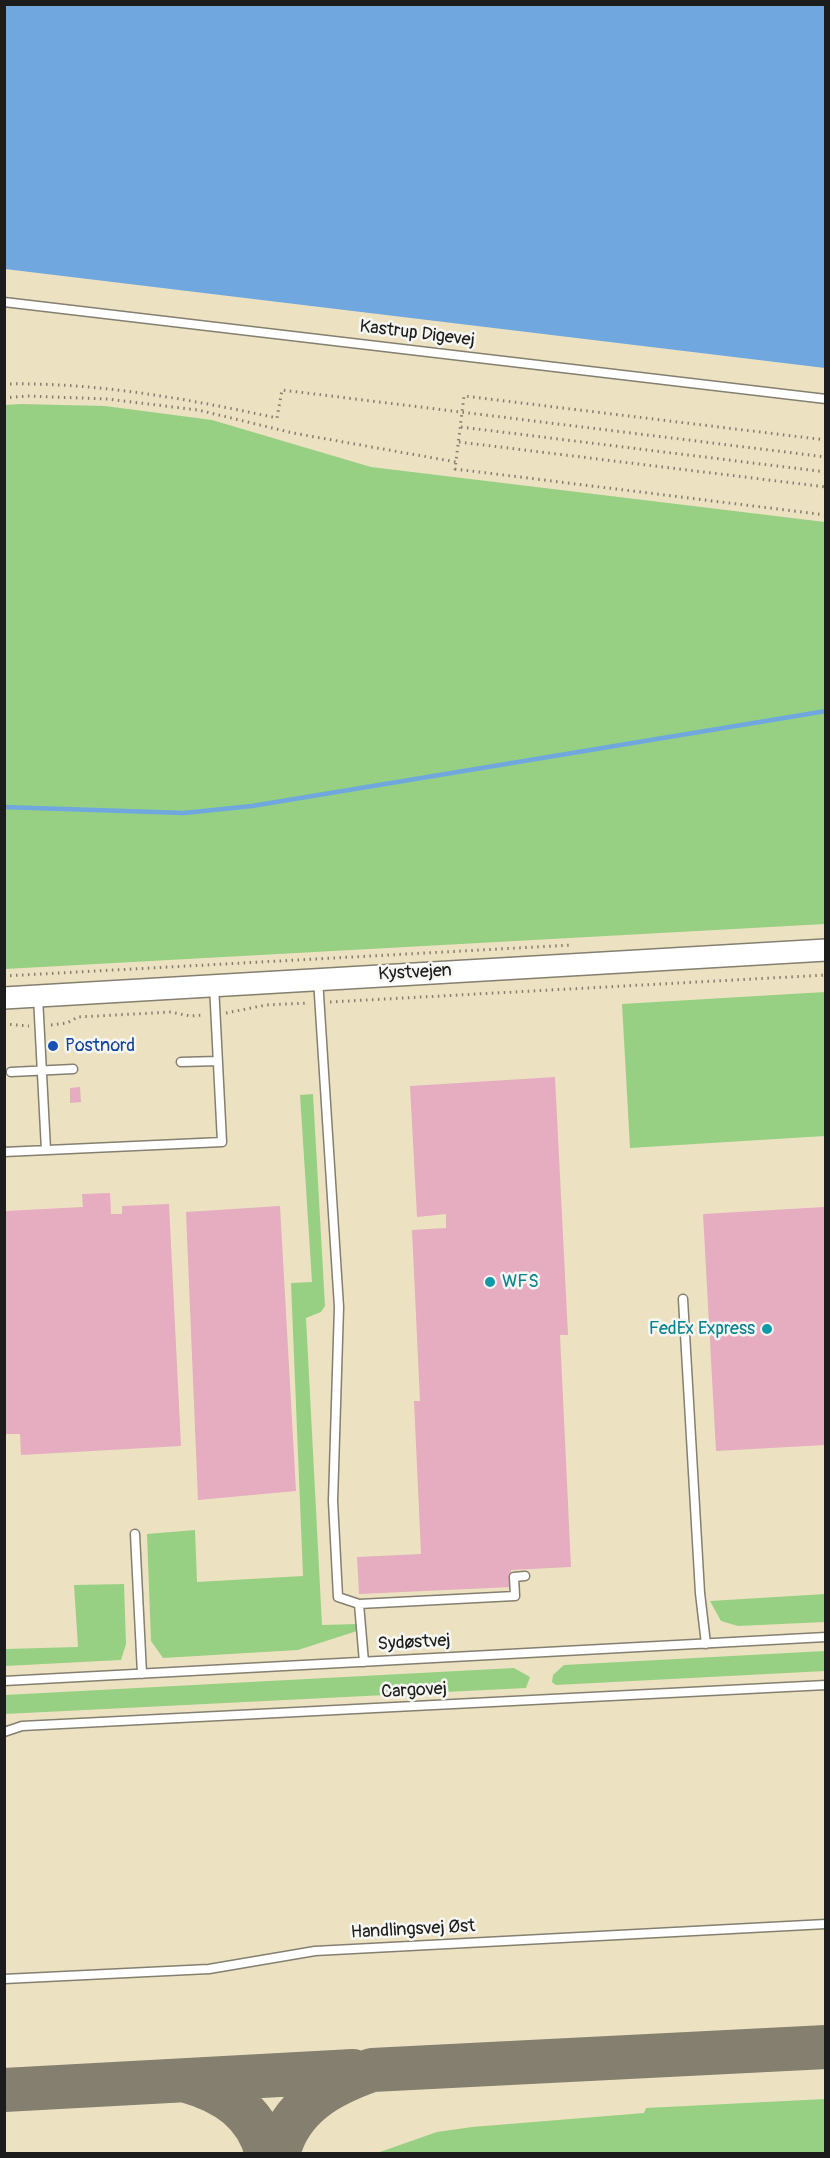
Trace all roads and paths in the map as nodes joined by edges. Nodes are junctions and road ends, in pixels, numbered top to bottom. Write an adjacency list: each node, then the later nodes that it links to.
1 (4, 302): 4 (lane, Kastrup Digevej)
2 (4, 384): 5 (path)
3 (4, 398): 10 (path)
4 (825, 399)
5 (462, 413): 6 (path); 7 (path); 9 (path)
6 (460, 427): 8 (path); 11 (path)
7 (825, 440)
8 (459, 442): 10 (path); 12 (path)
9 (825, 457)
10 (456, 463): 13 (path)
11 (825, 472)
12 (825, 487)
13 (825, 514)
14 (578, 944): 17 (path)
15 (825, 950): 18 (street, Kystvejen)
16 (825, 975): 22 (path)
17 (4, 976)
18 (318, 979): 19 (street, Kystvejen); 22 (lane)
19 (214, 985): 20 (street, Kystvejen); 23 (lane)
20 (38, 996): 21 (street, Kystvejen); 25 (lane)
21 (4, 998)
22 (320, 1002): 23 (path); 36 (lane)
23 (216, 1014): 25 (path); 26 (lane)
24 (4, 1024): 25 (path)
25 (38, 1025): 29 (lane)
26 (218, 1061): 27 (lane); 31 (lane)
27 (181, 1062)
28 (73, 1069): 29 (lane)
29 (40, 1071): 30 (lane); 31 (lane)
30 (11, 1072)
31 (46, 1150): 32 (lane)
32 (4, 1152)
33 (683, 1299): 38 (lane)
34 (135, 1534): 40 (lane)
35 (525, 1576): 36 (lane)
36 (359, 1604): 39 (lane)
37 (825, 1637): 38 (lane, Sydøstvej)
38 (706, 1644): 39 (lane, Sydøstvej)
39 (364, 1662): 40 (lane, Sydøstvej)
40 (142, 1674): 41 (lane, Sydøstvej)
41 (4, 1681)
42 (825, 1685): 43 (lane, Cargovej)
43 (4, 1732)
44 (825, 1924): 45 (lane, Handlingsvej Øst)
45 (4, 1979)

